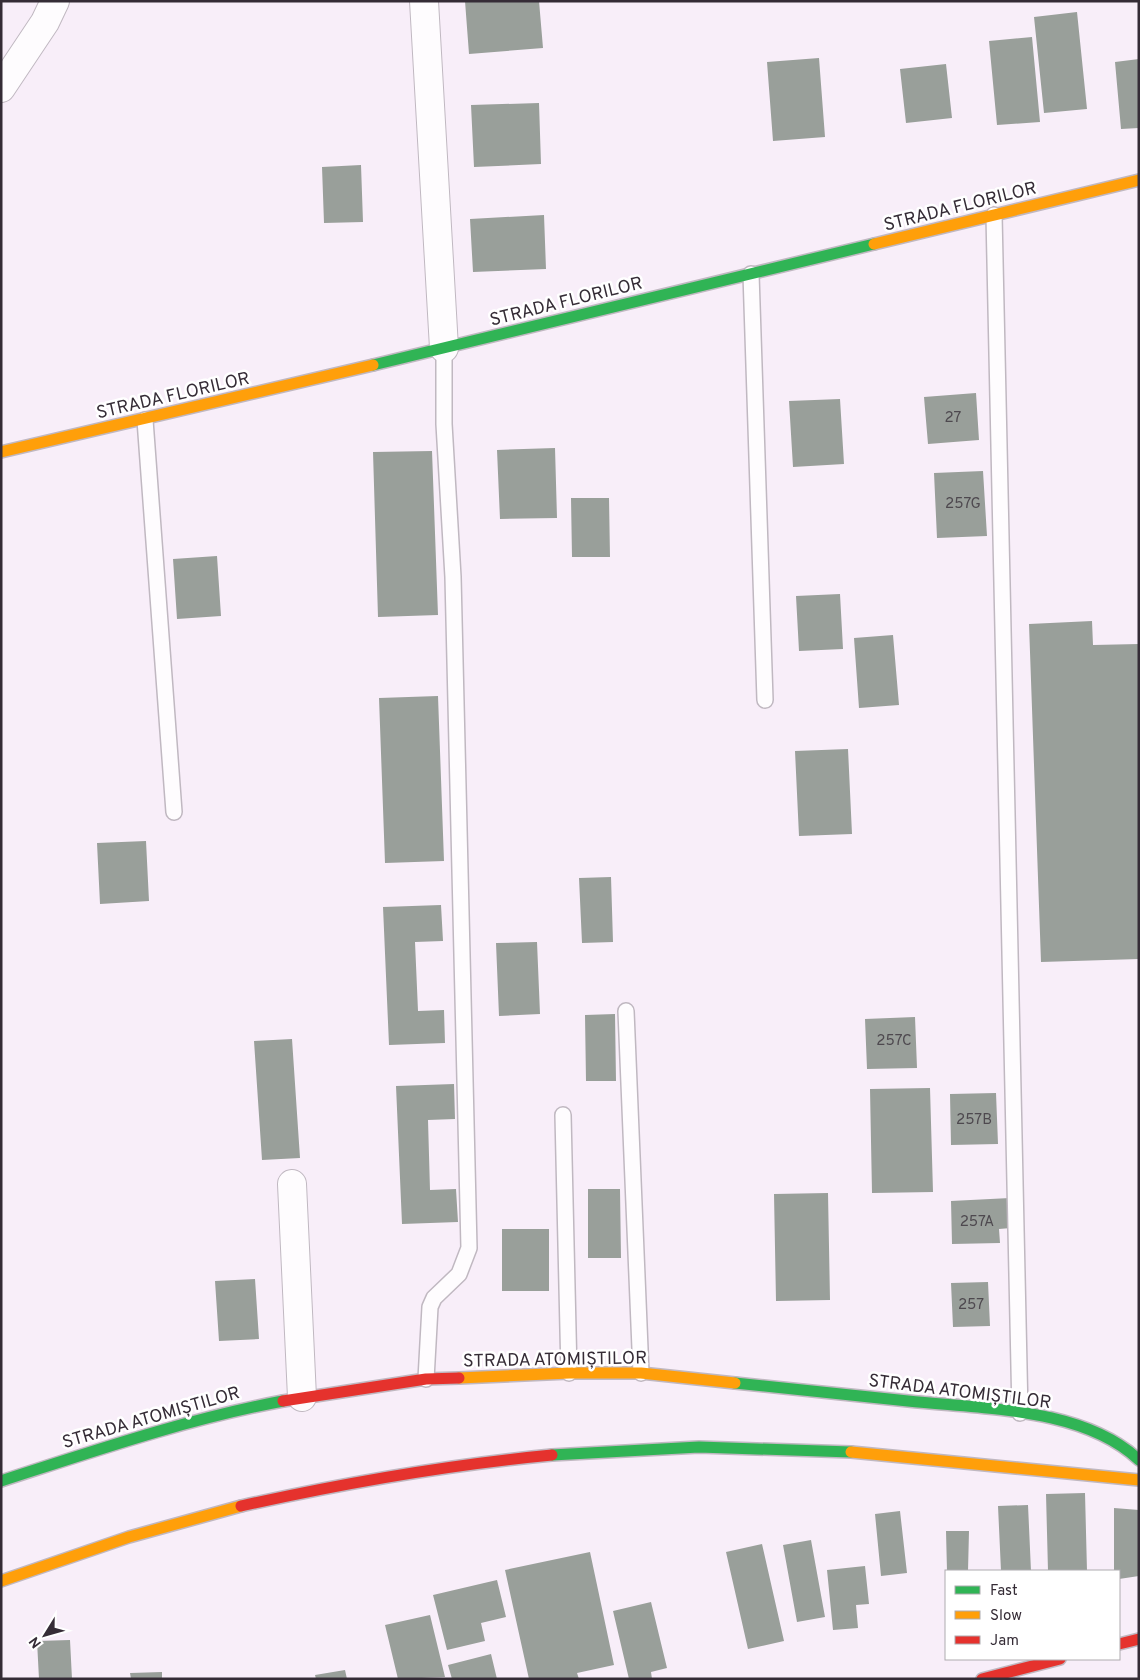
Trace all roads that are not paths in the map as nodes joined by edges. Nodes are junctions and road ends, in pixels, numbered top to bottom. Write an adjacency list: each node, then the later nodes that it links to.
1 (55, 1): 3 (street)
2 (424, 1): 7 (street)
3 (1, 88)
4 (1139, 180): 5 (street, STRADA FLORILOR)
5 (994, 215): 6 (street, STRADA FLORILOR); 19 (lane)
6 (751, 274): 7 (street, STRADA FLORILOR); 10 (lane)
7 (444, 348): 8 (street, STRADA FLORILOR); 17 (lane)
8 (145, 420): 9 (street, STRADA FLORILOR); 11 (lane)
9 (1, 452)
10 (765, 700)
11 (174, 812)
12 (626, 1011): 16 (lane)
13 (564, 1115): 15 (lane)
14 (292, 1184): 18 (street)
15 (569, 1373): 16 (street, STRADA ATOMIȘTILOR); 17 (street, STRADA ATOMIȘTILOR)
16 (641, 1373): 19 (street, STRADA ATOMIȘTILOR)
17 (426, 1379): 18 (street, STRADA ATOMIȘTILOR)
18 (302, 1397): 22 (street, STRADA ATOMIȘTILOR)
19 (1020, 1413): 20 (street, STRADA ATOMIȘTILOR)
20 (1139, 1460)
21 (1139, 1480): 23 (street)
22 (1, 1481)
23 (1, 1581)
24 (1139, 1639): 25 (street)
25 (1120, 1644)
26 (1056, 1660): 27 (street)
27 (982, 1679)

